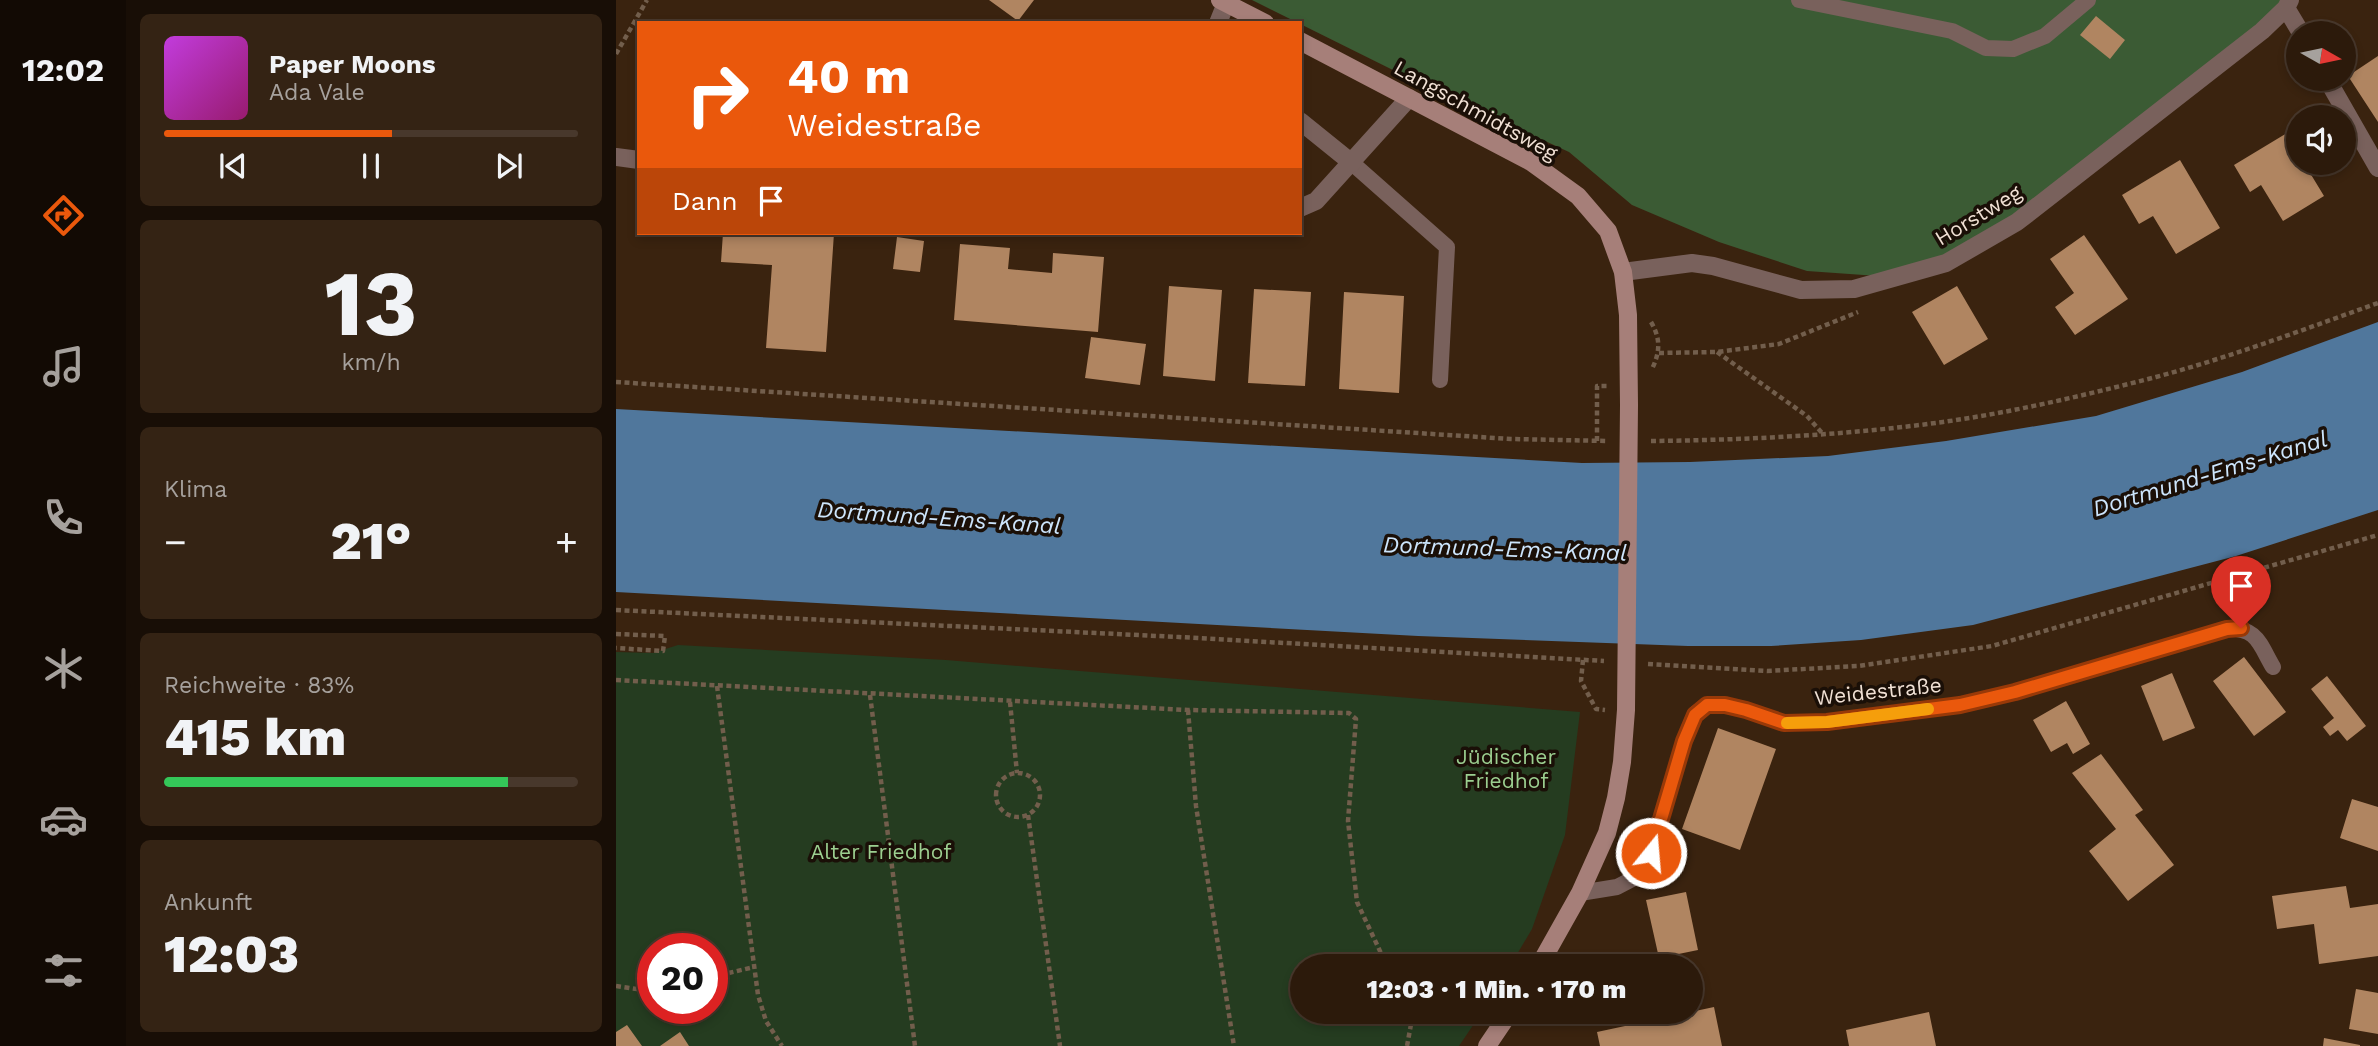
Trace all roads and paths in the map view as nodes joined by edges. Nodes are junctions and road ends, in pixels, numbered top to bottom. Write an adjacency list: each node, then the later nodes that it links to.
1 (648, 0): 10 (path)
2 (1798, 0): 3 (lane)
3 (2088, 0)
4 (1223, 1): 6 (street); 7 (street)
5 (2288, 4): 8 (street); 19 (street, Horstweg)
6 (1218, 21)
7 (1261, 21)
8 (2296, 21)
9 (1302, 42): 12 (street, Langschmidtsweg)
10 (616, 54)
11 (2334, 91): 17 (street)
12 (1409, 98): 16 (street); 19 (street, Langschmidtsweg)
13 (1302, 123): 16 (street)
14 (616, 157): 15 (street)
15 (637, 160)
16 (1352, 163): 18 (street); 24 (lane)
17 (2378, 168)
18 (1302, 207)
19 (1623, 272): 47 (street, Langschmidtsweg)
20 (2378, 303): 27 (path)
21 (1868, 307): 22 (path)
22 (1717, 352): 23 (path); 27 (path)
23 (1659, 353)
24 (1440, 380)
25 (616, 382): 28 (path)
26 (1597, 386): 28 (path)
27 (1822, 434): 30 (path)
28 (1597, 441): 29 (path)
29 (1610, 441)
30 (1649, 441)
31 (2378, 535): 37 (path)
32 (616, 610): 35 (path)
33 (616, 634): 34 (path)
34 (616, 648)
35 (1583, 660): 36 (path); 43 (path)
36 (1608, 661)
37 (1646, 664)
38 (2273, 667): 47 (lane, Weidestraße)
39 (616, 680): 40 (path)
40 (717, 686): 41 (path); 50 (path)
41 (870, 695): 42 (path); 57 (path)
42 (1010, 702): 44 (path); 45 (path)
43 (1596, 709)
44 (1188, 710): 48 (path); 59 (path)
45 (1017, 773): 46 (path); 46 (path)
46 (1028, 815): 58 (path)
47 (1580, 893): 49 (street)
48 (1381, 954)
49 (1546, 954)
50 (754, 967): 51 (path); 56 (path)
51 (728, 973)
52 (616, 986): 53 (path)
53 (637, 989)
54 (1411, 1024): 60 (path)
55 (1502, 1024): 61 (street)
56 (782, 1046)
57 (915, 1046)
58 (1060, 1046)
59 (1234, 1046)
60 (1407, 1046)
61 (1487, 1046)

